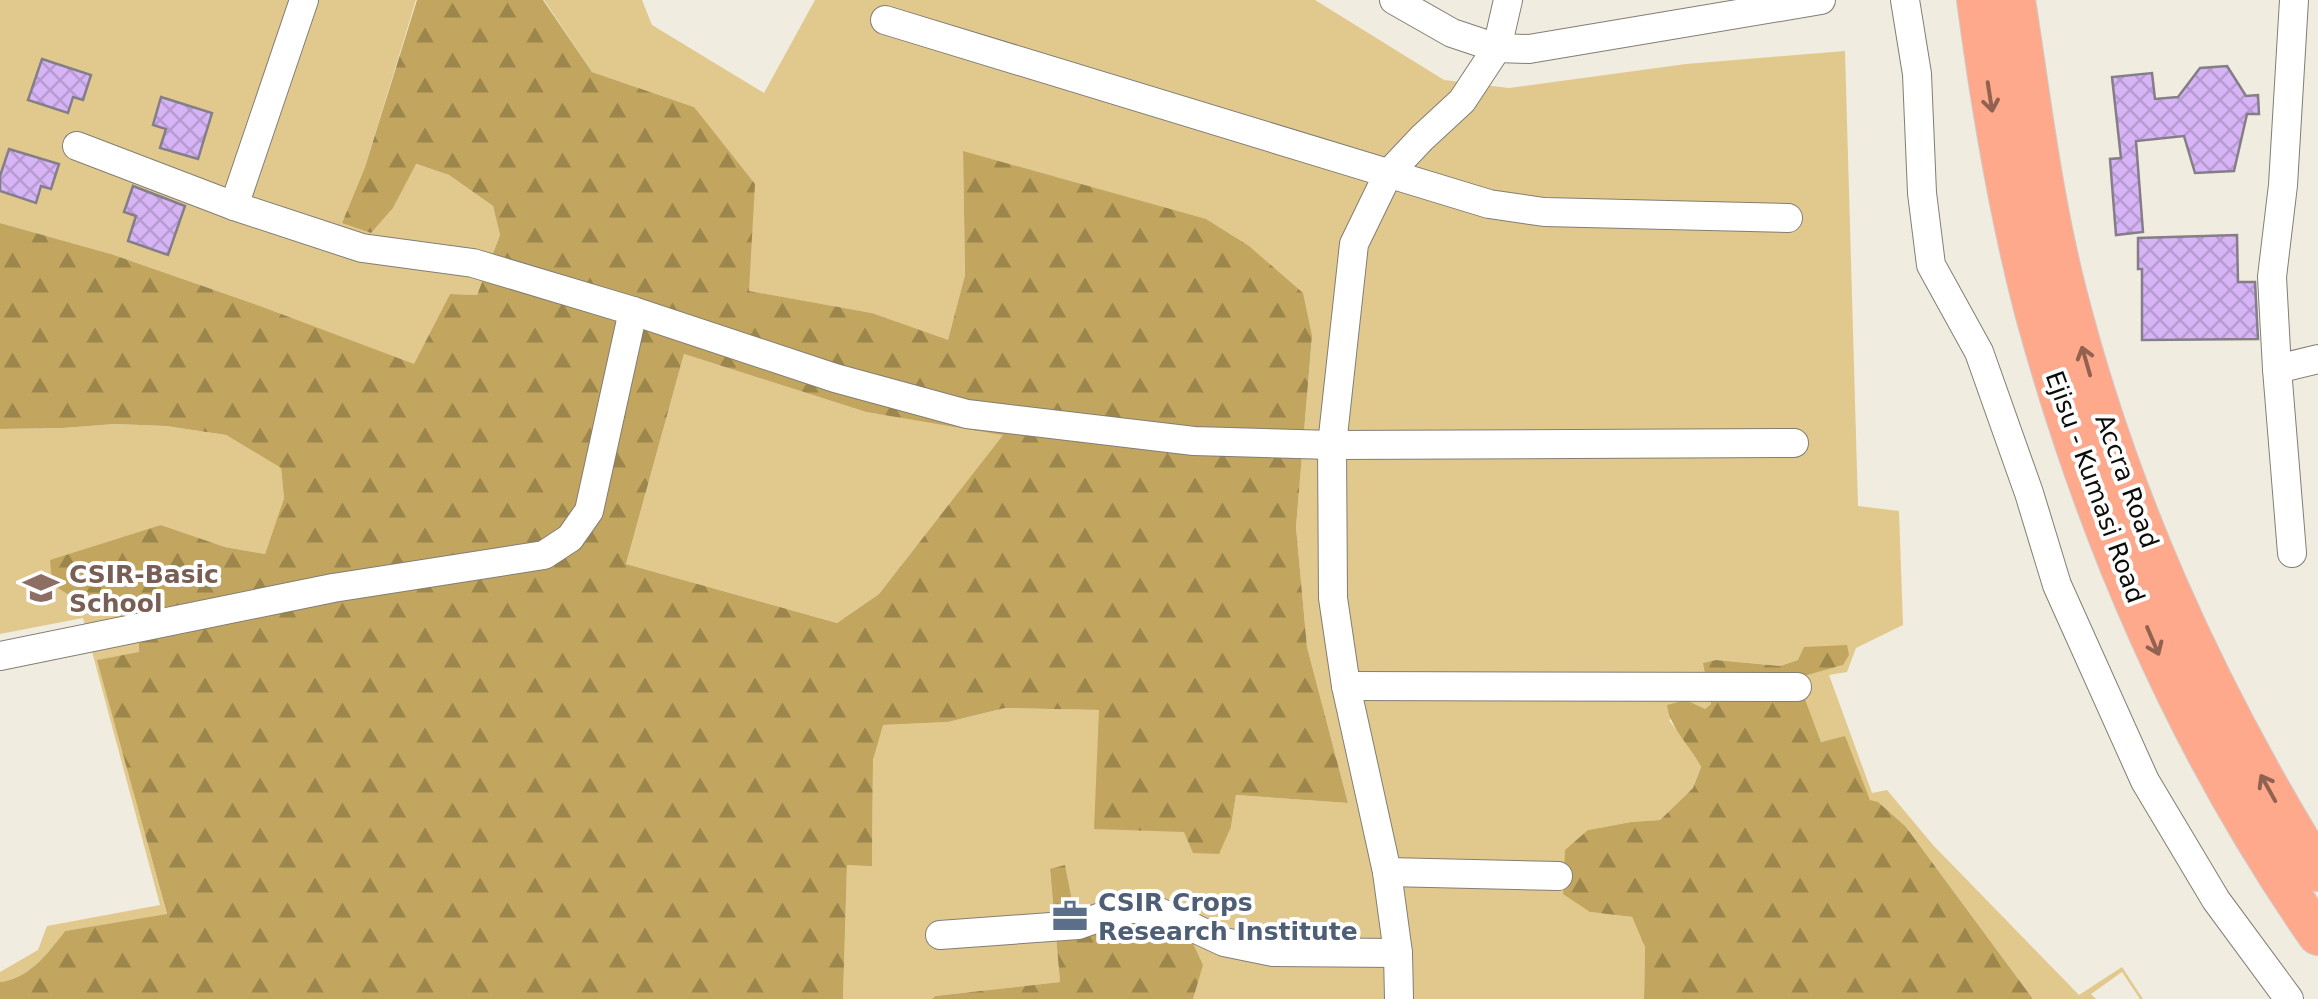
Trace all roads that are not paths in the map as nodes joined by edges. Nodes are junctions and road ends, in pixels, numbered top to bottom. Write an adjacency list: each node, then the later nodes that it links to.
1 (304, 0): 13 (street)
2 (1394, 0): 10 (street)
3 (1508, 0): 10 (street)
4 (1821, 0): 10 (street)
5 (1905, 0): 31 (street)
6 (1977, 0): 28 (highway, Ejisu - Kumasi Road, one-way to 28)
7 (2015, 0): 25 (highway, Accra Road, one-way to 7)
8 (2294, 0): 17 (street)
9 (885, 20): 12 (street)
10 (1497, 48): 12 (street)
11 (77, 146): 13 (street)
12 (1388, 174): 14 (street); 19 (street)
13 (234, 206): 15 (street)
14 (1788, 218)
15 (633, 311): 19 (street); 21 (street)
16 (2318, 359): 17 (street)
17 (2277, 369): 20 (street)
18 (1794, 443): 19 (street)
19 (1332, 445): 22 (street)
20 (2292, 553)
21 (0, 656)
22 (1346, 686): 23 (street); 24 (street)
23 (1797, 688)
24 (1387, 872): 26 (street); 29 (street)
25 (2318, 872)
26 (1558, 876)
27 (940, 935): 29 (street)
28 (2318, 935)
29 (1398, 953): 30 (street)
30 (1399, 999)
31 (2289, 999)

